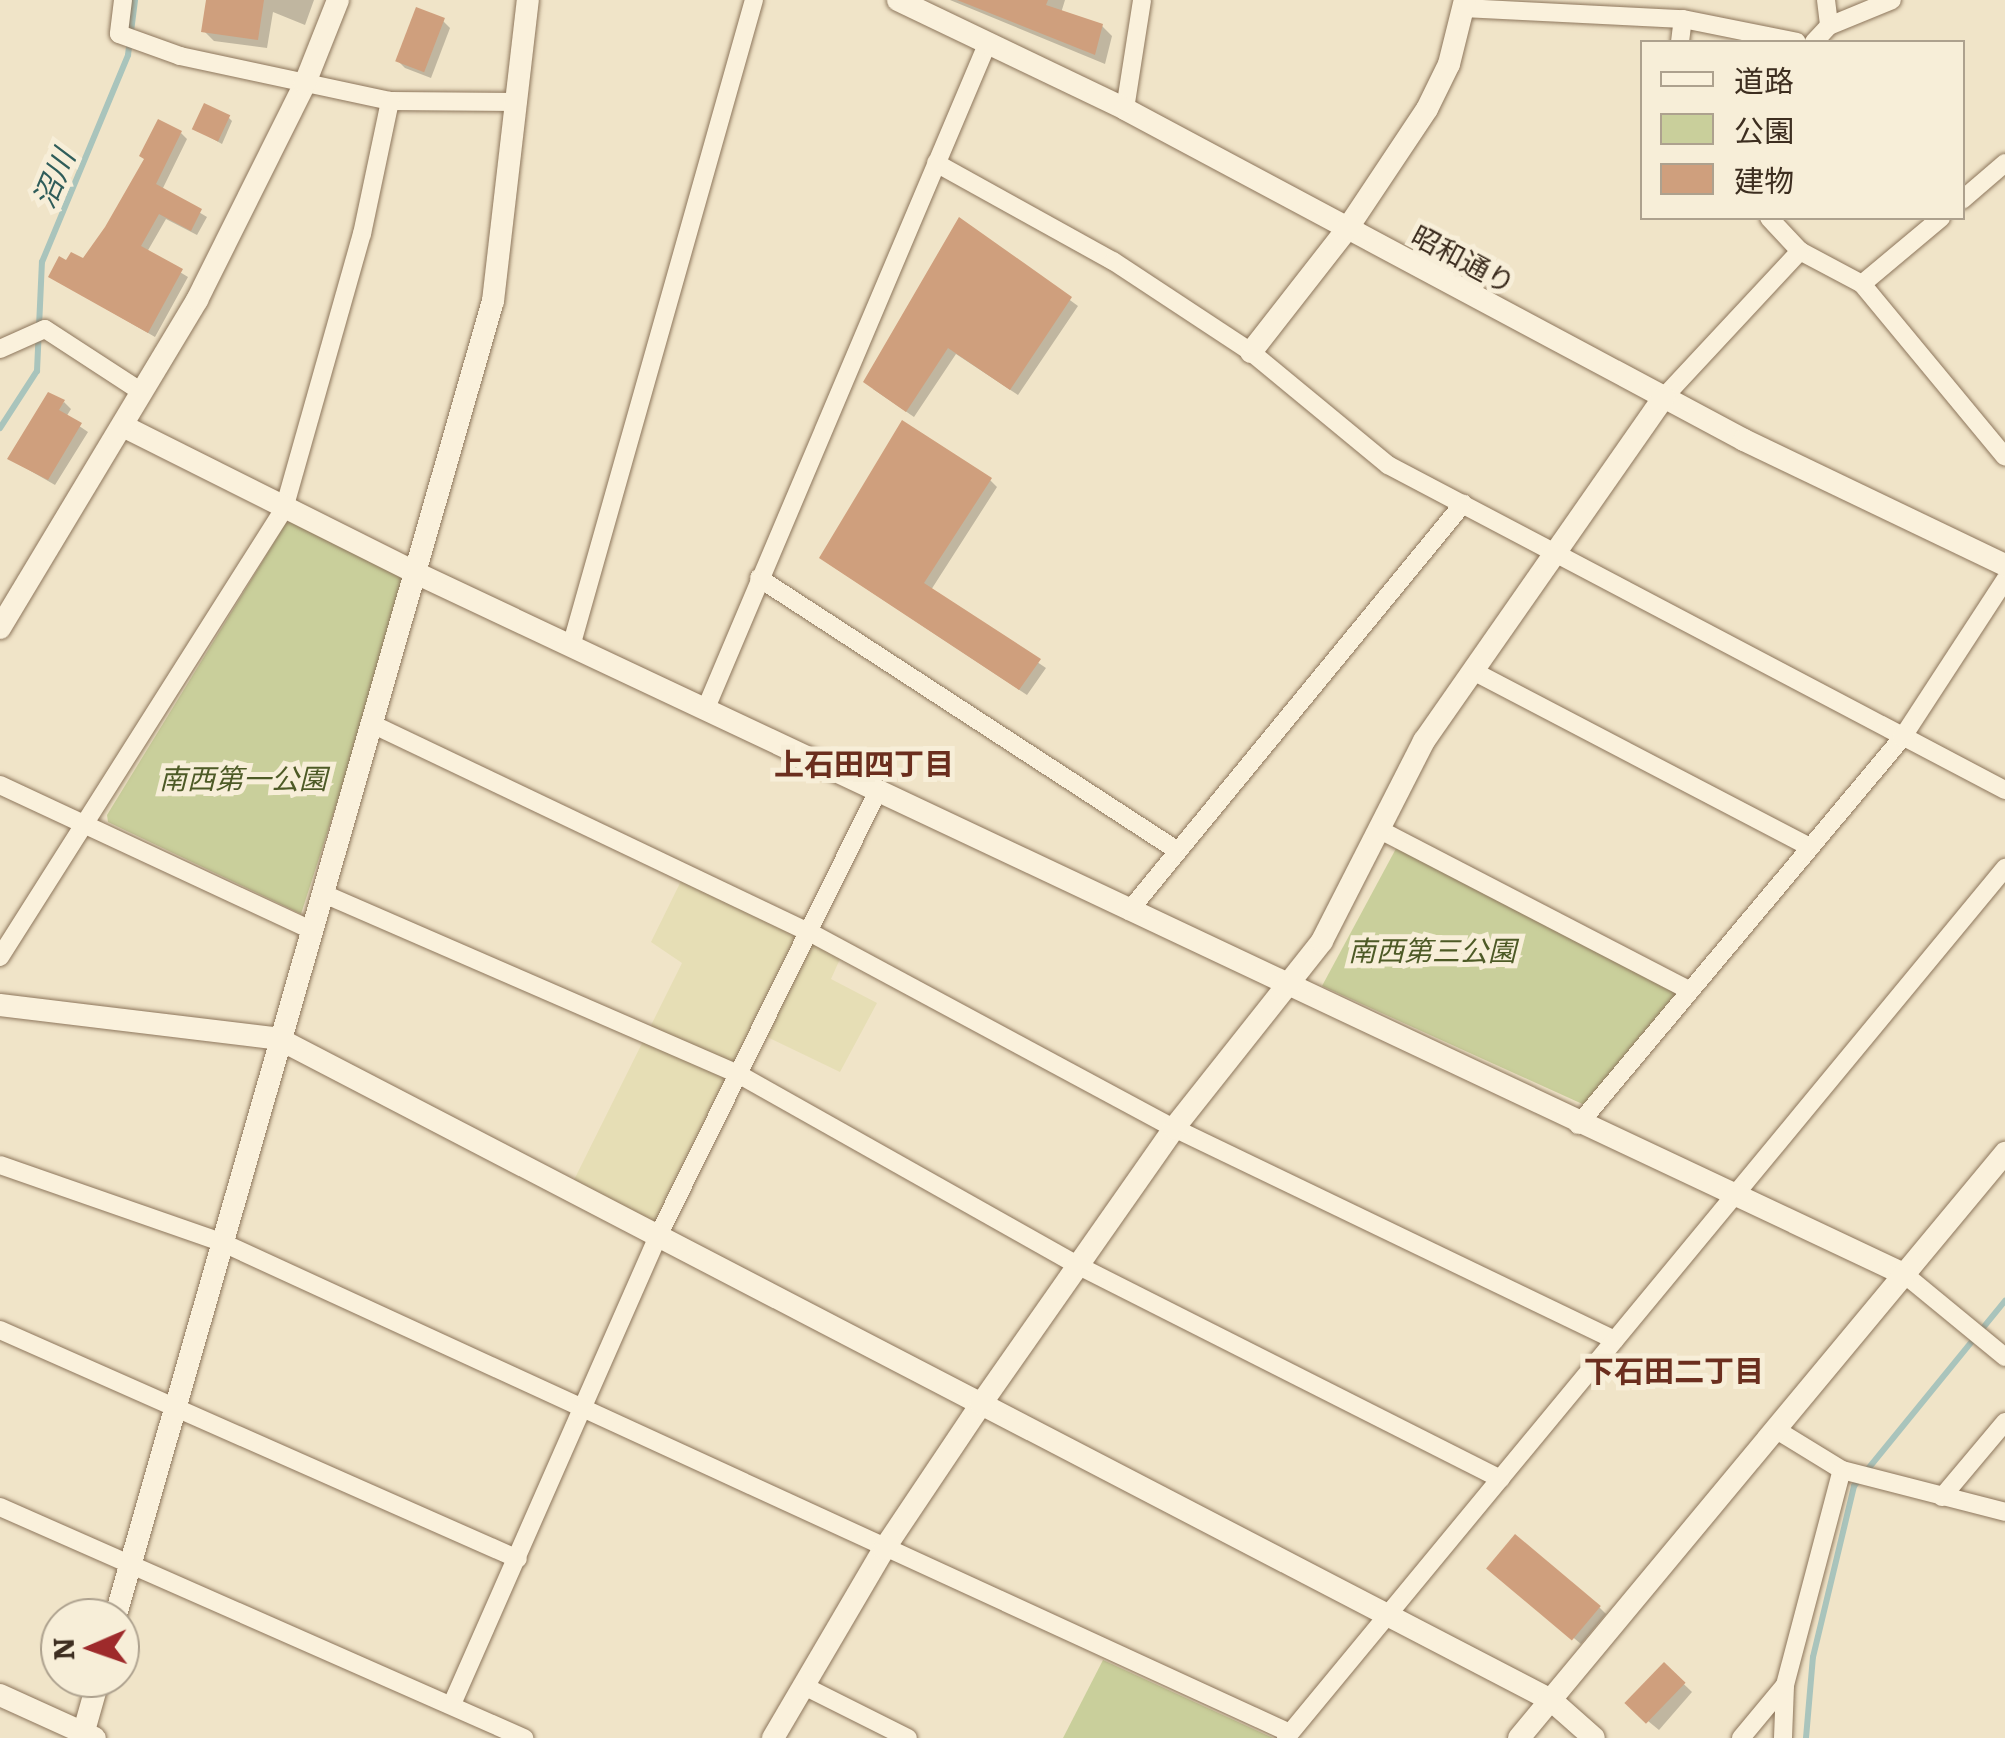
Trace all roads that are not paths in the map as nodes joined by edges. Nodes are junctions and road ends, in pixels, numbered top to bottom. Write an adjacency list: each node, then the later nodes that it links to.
1 (122, 0): 17 (street)
2 (338, 0): 17 (street)
3 (528, 0): 19 (street)
4 (754, 0): 43 (street)
5 (898, 0): 16 (street, 昭和通り)
6 (1142, 0): 20 (street)
7 (1826, 0): 12 (street)
8 (1892, 0): 12 (street)
9 (1464, 4): 10 (street); 26 (street)
10 (1590, 5): 11 (street)
11 (1682, 19): 13 (street); 14 (street)
12 (1829, 26): 15 (street)
13 (1680, 40)
14 (1786, 40)
15 (1816, 40)
16 (988, 42): 20 (street, 昭和通り); 21 (street)
17 (305, 83): 18 (street); 31 (street)
18 (390, 101): 19 (street); 36 (street)
19 (518, 102): 39 (street)
20 (1126, 109): 26 (street, 昭和通り)
21 (936, 163): 30 (street); 40 (street)
22 (2005, 163): 23 (street)
23 (1965, 197)
24 (1771, 220): 27 (street)
25 (1939, 220): 28 (street)
26 (1347, 229): 30 (street); 32 (street, 昭和通り)
27 (1800, 251): 28 (street); 32 (street)
28 (1862, 284): 34 (street)
29 (0, 349): 31 (street)
30 (1251, 352): 35 (street)
31 (143, 393): 33 (street)
32 (1664, 397): 37 (street); 38 (street, 昭和通り)
33 (124, 426): 36 (street); 42 (street)
34 (2005, 457)
35 (1463, 504): 37 (street); 54 (street)
36 (284, 509): 39 (street); 51 (street)
37 (1558, 552): 44 (street); 47 (street)
38 (2005, 564)
39 (416, 573): 43 (street); 46 (street)
40 (759, 578): 45 (street); 54 (street)
41 (2005, 580): 47 (street)
42 (0, 628)
43 (572, 642): 45 (street)
44 (1472, 670): 52 (street); 53 (street)
45 (706, 708): 50 (street)
46 (372, 724): 56 (street); 59 (street)
47 (1902, 738): 49 (street); 53 (street)
48 (0, 785): 51 (street)
49 (2005, 790)
50 (878, 791): 57 (street); 59 (street)
51 (80, 827): 58 (street); 60 (street)
52 (1380, 830): 61 (street); 62 (street)
53 (1810, 848): 62 (street)
54 (1178, 851): 57 (street)
55 (2005, 868): 70 (street)
56 (322, 893): 58 (street); 65 (street)
57 (1129, 911): 61 (street)
58 (311, 930): 64 (street)
59 (813, 934): 65 (street); 67 (street)
60 (0, 957)
61 (1287, 988): 66 (street); 67 (street)
62 (1690, 991): 66 (street)
63 (0, 1005): 64 (street)
64 (279, 1039): 71 (street); 72 (street)
65 (740, 1075): 71 (street); 73 (street)
66 (1578, 1125): 70 (street)
67 (1174, 1128): 73 (street); 76 (street)
68 (2005, 1153): 74 (street)
69 (0, 1165): 72 (street)
70 (1732, 1198): 74 (street); 76 (street)
71 (658, 1236): 78 (street); 80 (street)
72 (220, 1242): 79 (street); 80 (street)
73 (1081, 1266): 78 (street); 84 (street)
74 (1904, 1274): 77 (street); 82 (street)
75 (0, 1330): 79 (street)
76 (1615, 1340): 84 (street)
77 (2005, 1357)
78 (981, 1404): 88 (street); 92 (street)
79 (176, 1407): 89 (street); 90 (street)
80 (588, 1407): 88 (street); 89 (street)
81 (2005, 1422): 85 (street)
82 (1776, 1429): 83 (street); 97 (street)
83 (1844, 1471): 85 (street); 93 (street)
84 (1500, 1480): 92 (street)
85 (1942, 1497): 87 (street)
86 (0, 1506): 90 (street)
87 (2005, 1512)
88 (884, 1549): 94 (street); 99 (street)
89 (518, 1558): 98 (street)
90 (131, 1563): 91 (street); 98 (street)
91 (121, 1598)
92 (1385, 1614): 97 (street); 99 (street)
93 (1785, 1685): 106 (street); 107 (street)
94 (804, 1686): 102 (street); 103 (street)
95 (0, 1696): 100 (street)
96 (94, 1698): 100 (street)
97 (1551, 1700): 104 (street); 105 (street)
98 (452, 1704): 101 (street)
99 (1288, 1735)
100 (87, 1736)
101 (524, 1738)
102 (774, 1738)
103 (908, 1738)
104 (1519, 1738)
105 (1594, 1738)
106 (1741, 1738)
107 (1783, 1738)

